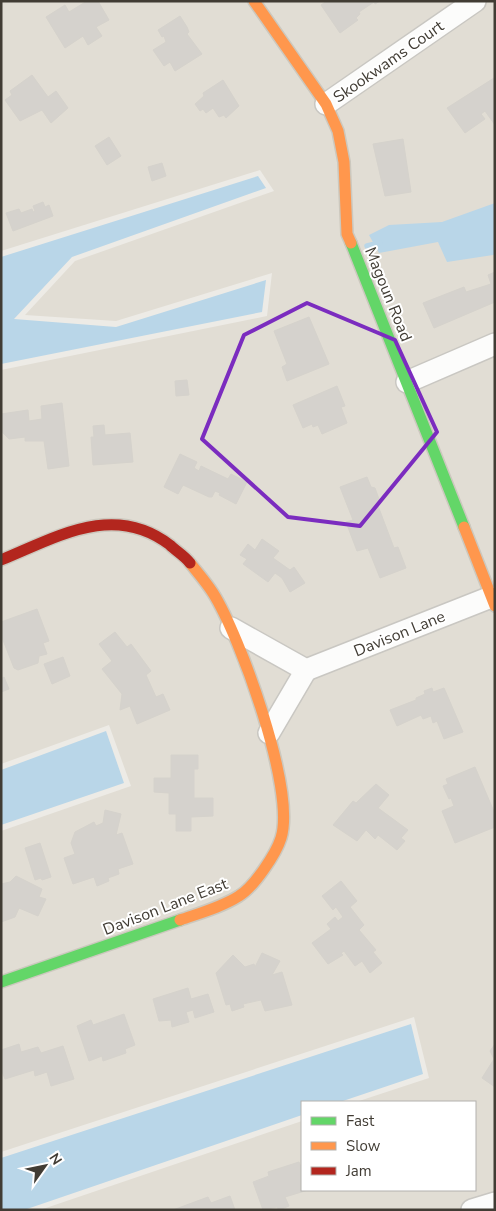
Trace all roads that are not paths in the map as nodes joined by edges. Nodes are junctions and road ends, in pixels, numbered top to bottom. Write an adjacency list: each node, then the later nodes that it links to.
1 (254, 1): 3 (street, Magoun Road)
2 (475, 1): 3 (street, Skookwams Court)
3 (326, 104): 5 (street, Magoun Road)
4 (495, 344): 5 (street)
5 (407, 382): 7 (street, Magoun Road)
6 (1, 560): 8 (street, Davison Lane East)
7 (493, 601): 9 (street, Davison Lane)
8 (231, 628): 9 (street); 10 (street, Davison Lane East)
9 (306, 670): 10 (street)
10 (268, 733): 11 (street, Davison Lane East)
11 (1, 982)
12 (495, 1203): 13 (street)
13 (472, 1210)

